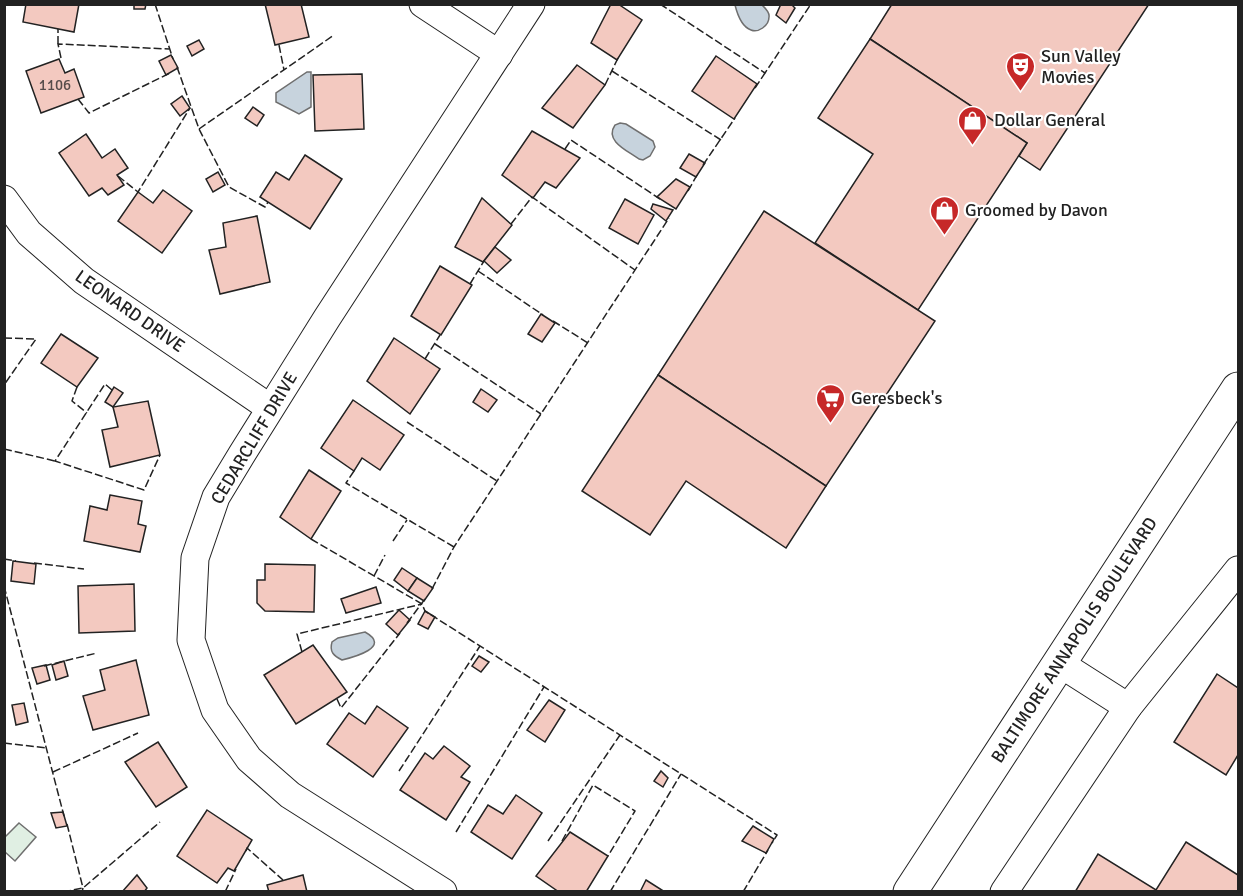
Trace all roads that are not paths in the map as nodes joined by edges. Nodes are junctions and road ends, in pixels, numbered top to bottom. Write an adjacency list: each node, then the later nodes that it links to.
1 (423, 4): 3 (street)
2 (531, 4): 3 (street, CEDARCLIFF DRIVE)
3 (499, 54): 6 (street, CEDARCLIFF DRIVE)
4 (4, 199): 6 (street, LEONARD DRIVE)
5 (1239, 389): 8 (main road, BALTIMORE ANNAPOLIS BOULEVARD)
6 (270, 408): 10 (street, CEDARCLIFF DRIVE)
7 (1239, 570): 9 (street)
8 (1059, 663): 9 (street); 11 (main road, BALTIMORE ANNAPOLIS BOULEVARD)
9 (1128, 707): 12 (street)
10 (429, 888)
11 (910, 891)
12 (1004, 891)

